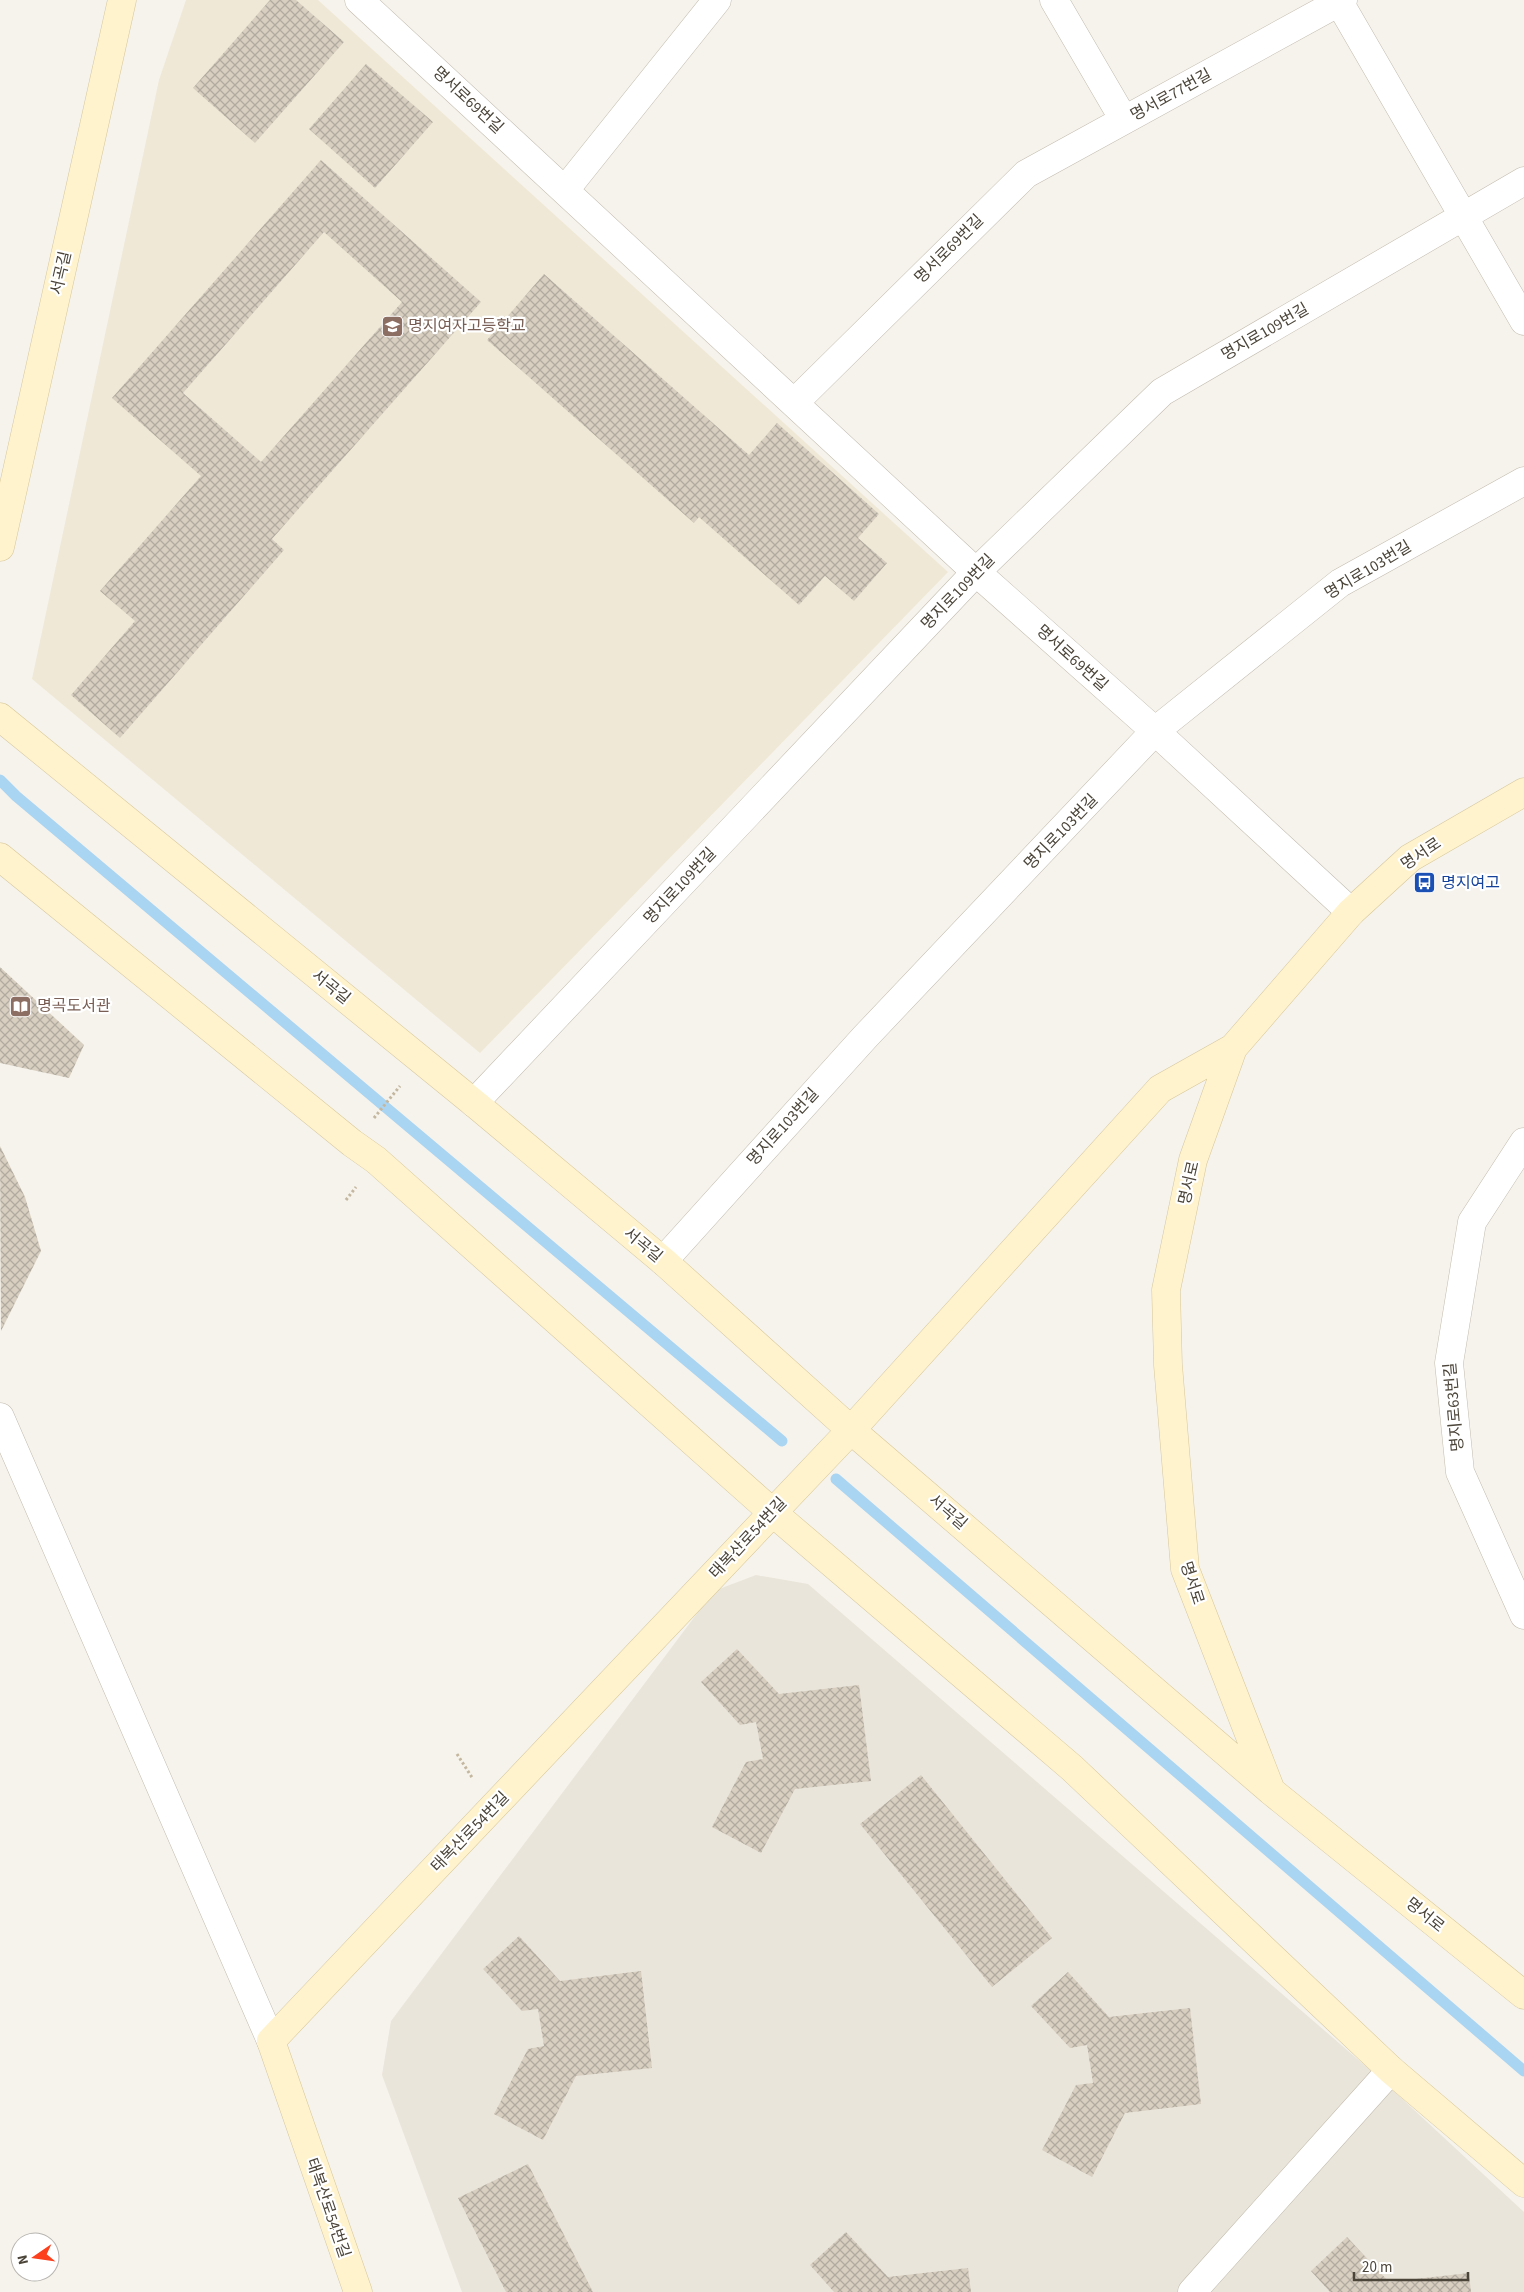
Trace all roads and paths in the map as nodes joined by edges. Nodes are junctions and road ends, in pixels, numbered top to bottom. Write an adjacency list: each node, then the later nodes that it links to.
1 (122, 0): 13 (street, 서곡길)
2 (717, 0): 8 (street)
3 (1054, 0): 6 (street, 명서로77번길)
4 (1340, 1): 6 (street, 명서로77번길); 9 (street, 명서로77번길)
5 (369, 3): 8 (street, 명서로69번길)
6 (1124, 120): 11 (street, 명서로69번길)
7 (1524, 181): 9 (street, 명지로109번길)
8 (565, 190): 11 (street, 명서로69번길)
9 (1463, 216): 10 (street, 명서로77번길); 14 (street, 명지로109번길)
10 (1524, 321)
11 (794, 403): 14 (street, 명서로69번길)
12 (1524, 481): 16 (street, 명지로103번길)
13 (0, 547)
14 (976, 572): 16 (street, 명서로69번길); 22 (street, 명지로109번길)
15 (0, 717): 21 (street, 서곡길)
16 (1155, 731): 19 (street, 명서로69번길); 25 (street, 명지로103번길)
17 (1524, 792): 19 (street, 명서로)
18 (0, 857): 24 (street)
19 (1351, 912): 20 (street, 명서로)
20 (1233, 1048): 27 (street, 명서로); 30 (street, 명서로)
21 (422, 1061): 22 (street, 서곡길); 24 (path)
22 (474, 1103): 25 (street, 서곡길)
23 (1524, 1142): 29 (street, 명지로63번길)
24 (352, 1143): 28 (street)
25 (663, 1261): 27 (street, 서곡길)
26 (0, 1417): 32 (street)
27 (851, 1430): 28 (street, 태복산로54번길); 30 (street, 서곡길)
28 (772, 1512): 32 (street, 태복산로54번길); 33 (street)
29 (1524, 1615)
30 (1271, 1791): 31 (street, 명서로)
31 (1524, 1995)
32 (271, 2041): 35 (street, 태복산로54번길)
33 (1391, 2070): 34 (street); 36 (street)
34 (1524, 2183)
35 (358, 2292)
36 (1192, 2292)

